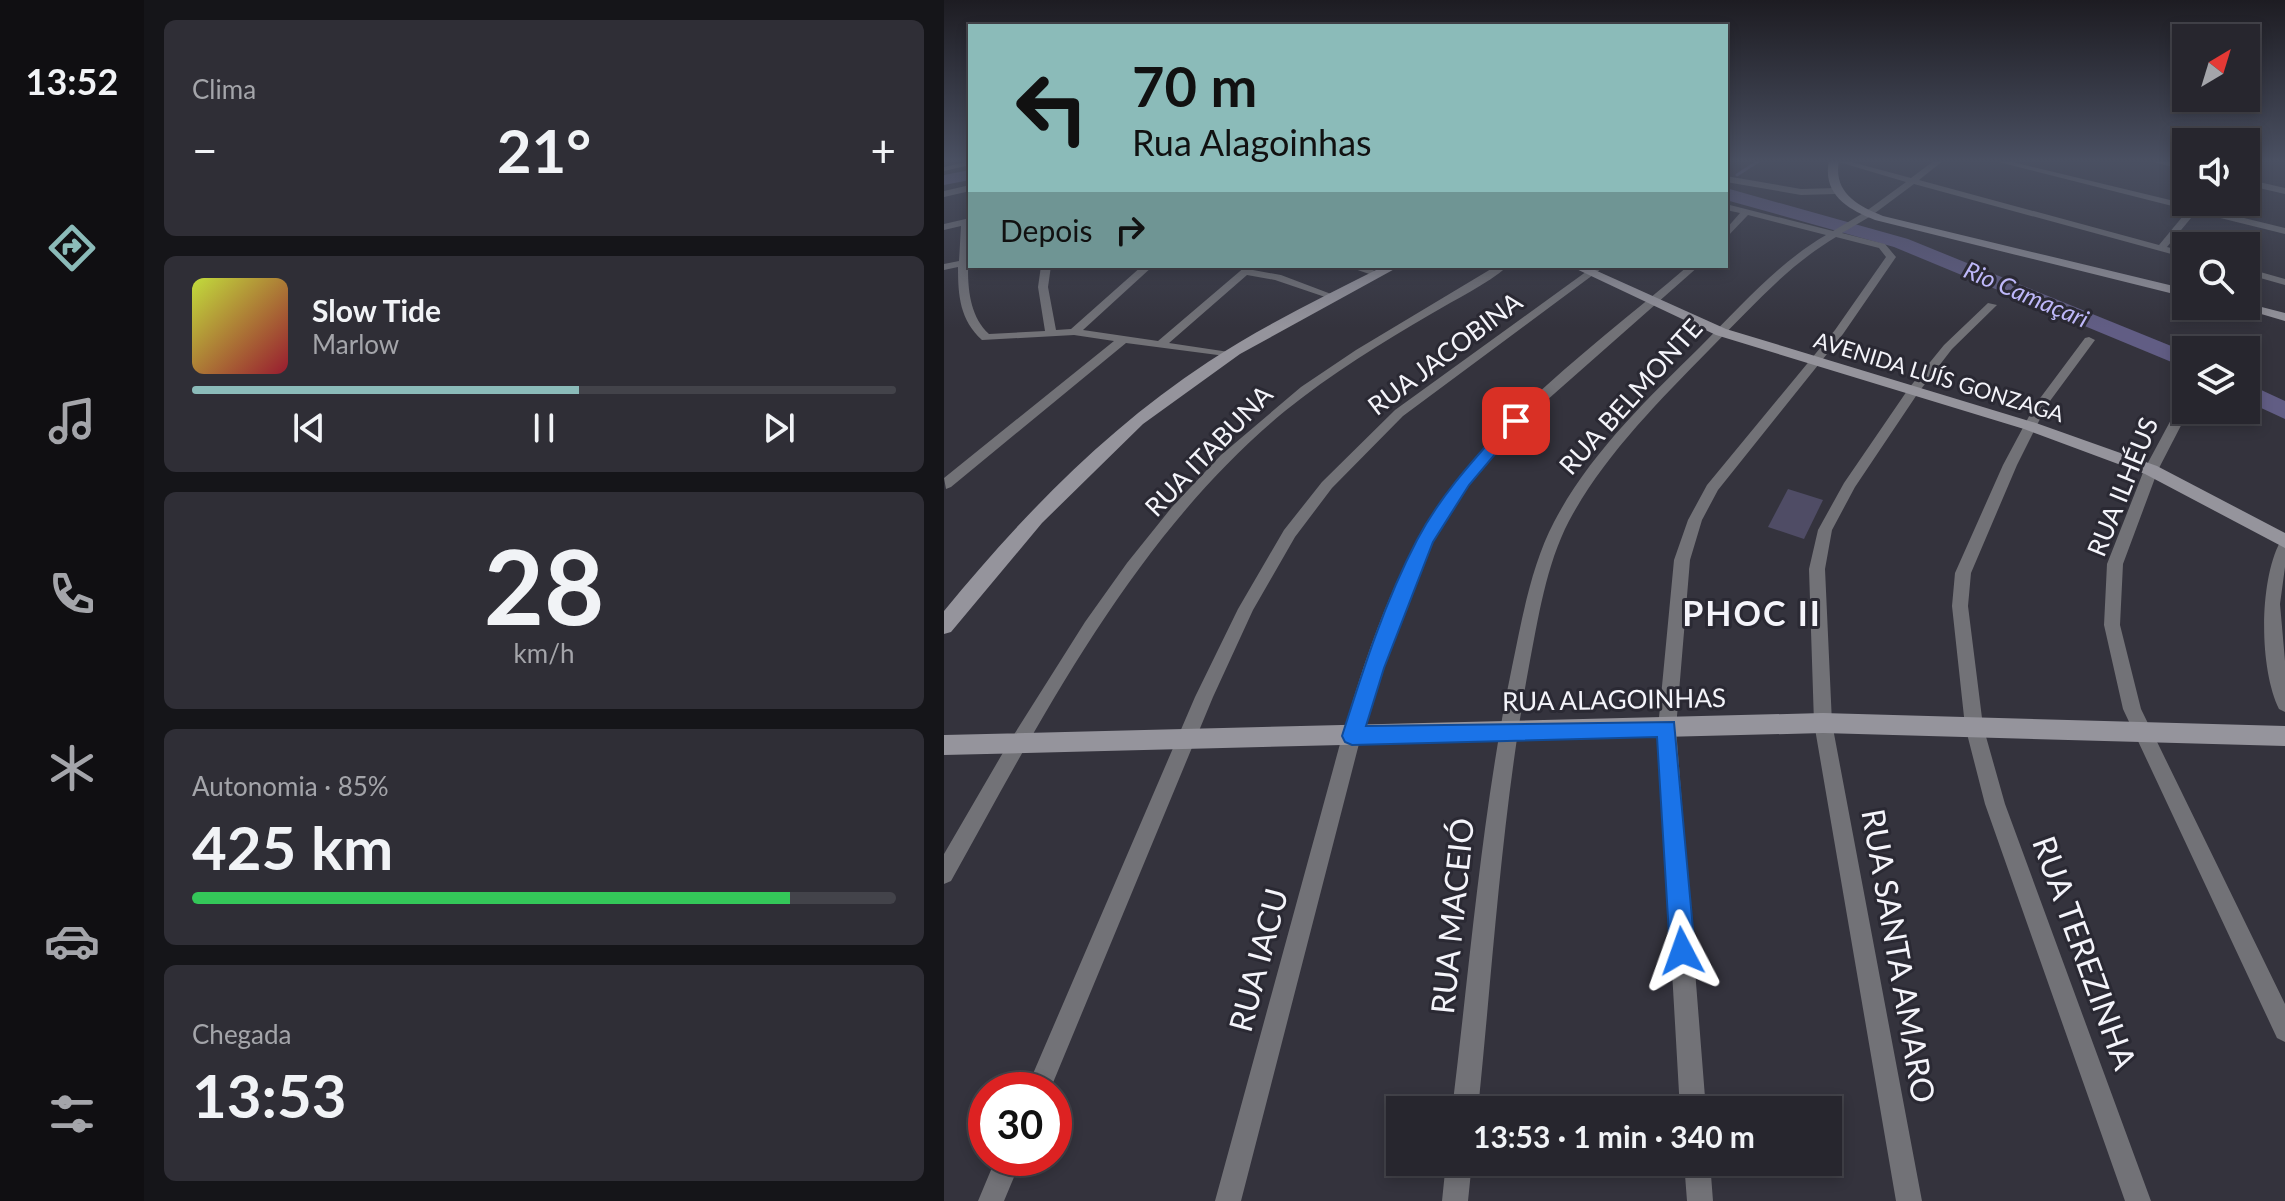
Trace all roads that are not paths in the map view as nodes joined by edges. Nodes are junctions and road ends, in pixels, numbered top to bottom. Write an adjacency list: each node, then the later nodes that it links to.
1 (1742, 216): 12 (street)
2 (1761, 216): 10 (street)
3 (1864, 216): 10 (street, RUA BELMONTE)
4 (1876, 216): 28 (street)
5 (2045, 216): 13 (street)
6 (2187, 216): 13 (street)
7 (2234, 216): 11 (street)
8 (968, 221): 9 (street); 15 (street)
9 (944, 227)
10 (1838, 231): 35 (street, RUA BELMONTE); 41 (street)
11 (2285, 231)
12 (1728, 233)
13 (2161, 248): 14 (street)
14 (2172, 251)
15 (968, 262): 16 (street); 36 (street)
16 (944, 267)
17 (1049, 268): 36 (street)
18 (1146, 268): 34 (street)
19 (1358, 268): 25 (street)
20 (1390, 268): 25 (street)
21 (1500, 268): 58 (street, RUA ITABUNA)
22 (1692, 268): 30 (street, RUA IACU)
23 (1250, 269): 29 (street); 39 (street)
24 (1596, 269): 30 (street, AVENIDA LUÍS GONZAGA); 57 (street, RUA JACOBINA)
25 (1378, 274): 29 (street)
26 (2260, 275): 27 (street)
27 (2285, 282)
28 (2172, 290)
29 (1334, 297): 40 (street)
30 (1654, 300): 35 (street, AVENIDA LUÍS GONZAGA); 55 (street, RUA IACU)
31 (1992, 305): 42 (street, RUA SANTA AMARO)
32 (2260, 311): 33 (street)
33 (2285, 317)
34 (1074, 332): 36 (street); 37 (street)
35 (1721, 332): 41 (street, AVENIDA LUÍS GONZAGA); 53 (street, RUA BELMONTE)
36 (1051, 333)
37 (1125, 338): 39 (street); 46 (street)
38 (2089, 340): 44 (street, RUA TEREZINHA)
39 (1162, 343): 40 (street)
40 (1229, 355): 48 (street)
41 (1815, 362): 42 (street, AVENIDA LUÍS GONZAGA); 52 (street)
42 (1913, 391): 44 (street, AVENIDA LUÍS GONZAGA); 50 (street, RUA SANTA AMARO)
43 (2175, 424): 45 (street, RUA ILHÉUS)
44 (2030, 426): 45 (street, AVENIDA LUÍS GONZAGA); 51 (street, RUA TEREZINHA)
45 (2151, 470): 47 (street, AVENIDA LUÍS GONZAGA); 54 (street, RUA ILHÉUS)
46 (946, 484)
47 (2285, 544): 49 (street)
48 (944, 626)
49 (2285, 704)
50 (1823, 723): 51 (street, RUA ALAGOINHAS); 52 (street, RUA ALAGOINHAS); 72 (street, RUA SANTA AMARO)
51 (1974, 726): 54 (street, RUA ALAGOINHAS); 73 (street, RUA TEREZINHA)
52 (1667, 728): 53 (street, RUA ALAGOINHAS); 64 (street)
53 (1508, 730): 55 (street, RUA ALAGOINHAS); 63 (street, RUA MACEIÓ)
54 (2142, 731): 56 (street, RUA ALAGOINHAS); 61 (street, RUA ILHÉUS)
55 (1352, 736): 57 (street, RUA ALAGOINHAS); 69 (street, RUA IACU)
56 (2285, 736)
57 (1187, 739): 58 (street, RUA ALAGOINHAS); 62 (street, RUA JACOBINA)
58 (1019, 743): 59 (street, RUA ALAGOINHAS); 60 (street, RUA ITABUNA)
59 (944, 745)
60 (944, 874)
61 (2285, 1030)
62 (1046, 1072)
63 (1467, 1096)
64 (1692, 1096)
65 (1001, 1176): 68 (street)
66 (1458, 1176): 70 (street)
67 (1698, 1176): 71 (street)
68 (991, 1201)
69 (1228, 1201)
70 (1455, 1201)
71 (1700, 1201)
72 (1909, 1201)
73 (2138, 1201)

